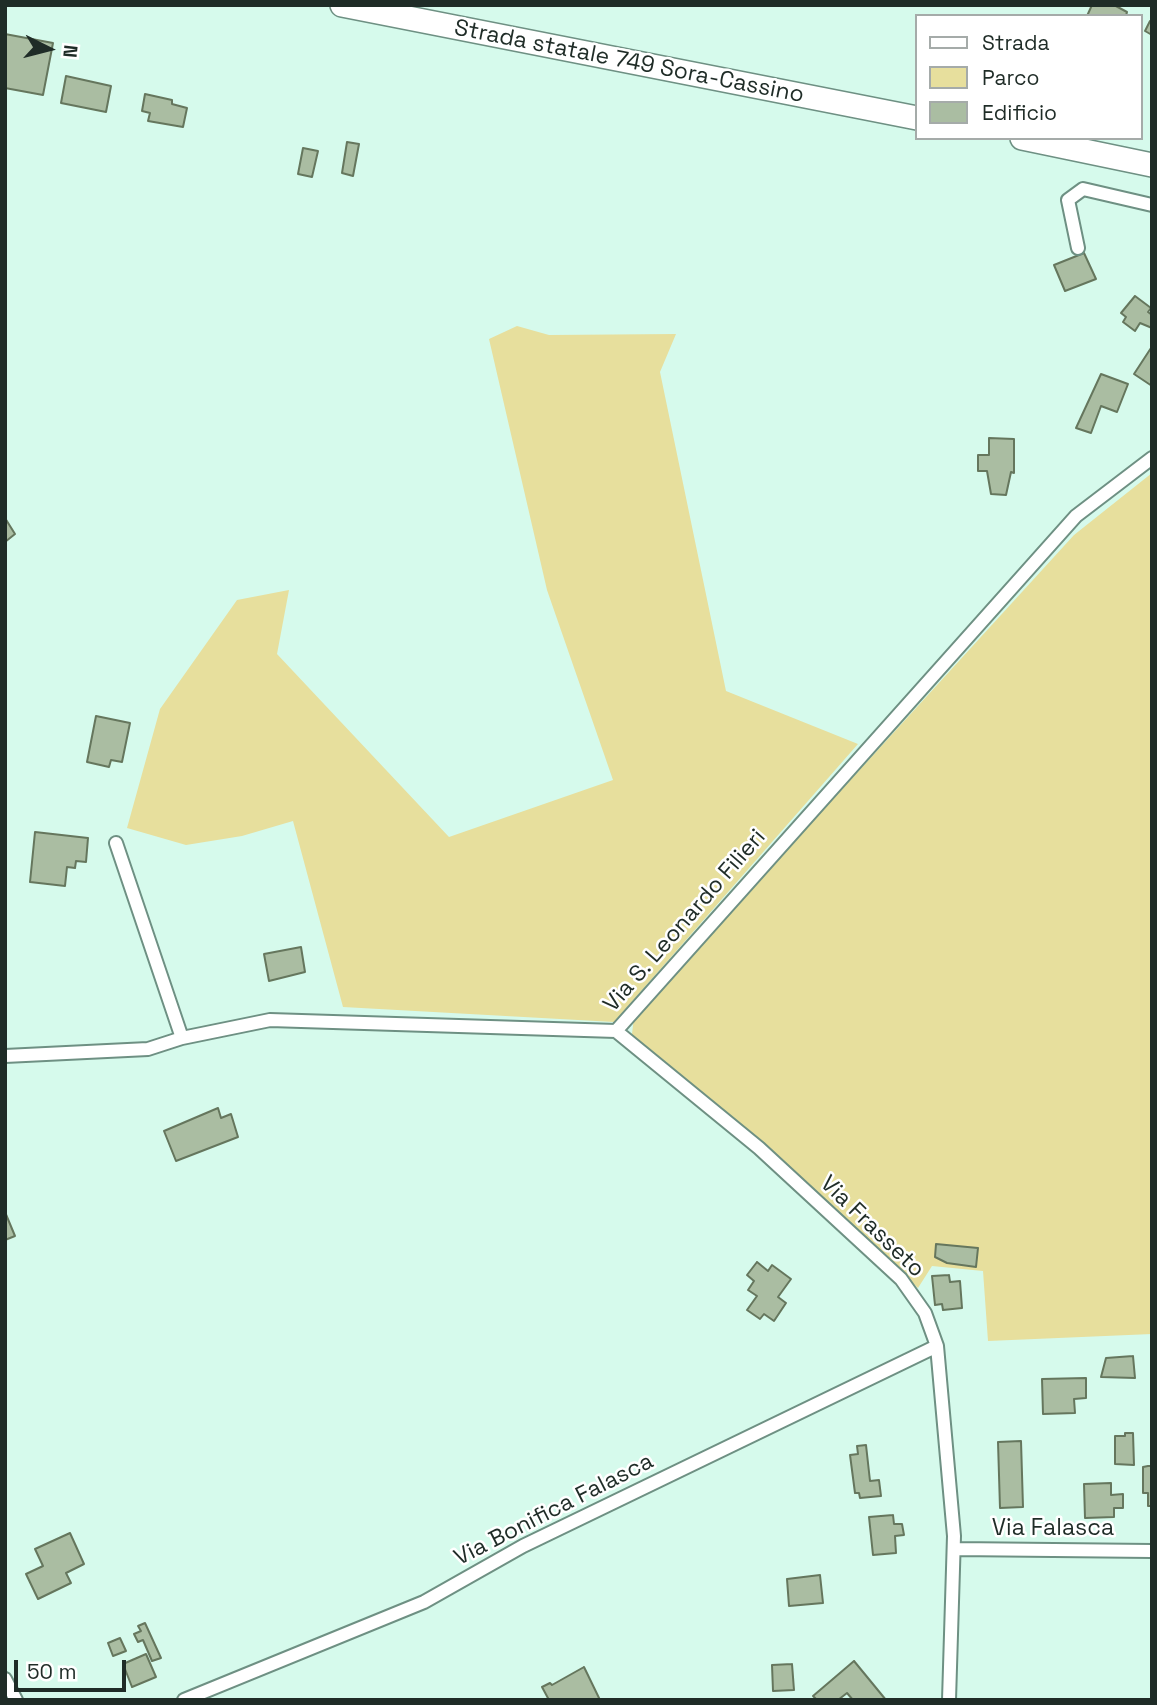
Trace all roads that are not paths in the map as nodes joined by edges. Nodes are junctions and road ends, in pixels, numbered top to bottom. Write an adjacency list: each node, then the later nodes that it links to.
1 (342, 5): 2 (highway, Strada statale 749 Sora-Cassino)
2 (916, 118)
3 (1032, 140): 4 (highway)
4 (1152, 165)
5 (1152, 205): 6 (street)
6 (1078, 248)
7 (1152, 458): 9 (street, Via S. Leonardo Filieri)
8 (116, 843): 10 (street)
9 (616, 1031): 10 (street, Via S. Leonardo Filieri); 12 (street, Via Frasseto)
10 (181, 1038): 11 (street, Via S. Leonardo Filieri)
11 (5, 1056)
12 (937, 1346): 13 (street, Via Frasseto); 17 (street, Via Bonifica Falasca)
13 (955, 1549): 14 (street, Via Falasca); 18 (street, Via Frasseto)
14 (1152, 1551)
15 (5, 1679): 16 (street)
16 (16, 1700)
17 (184, 1700)
18 (949, 1700)

